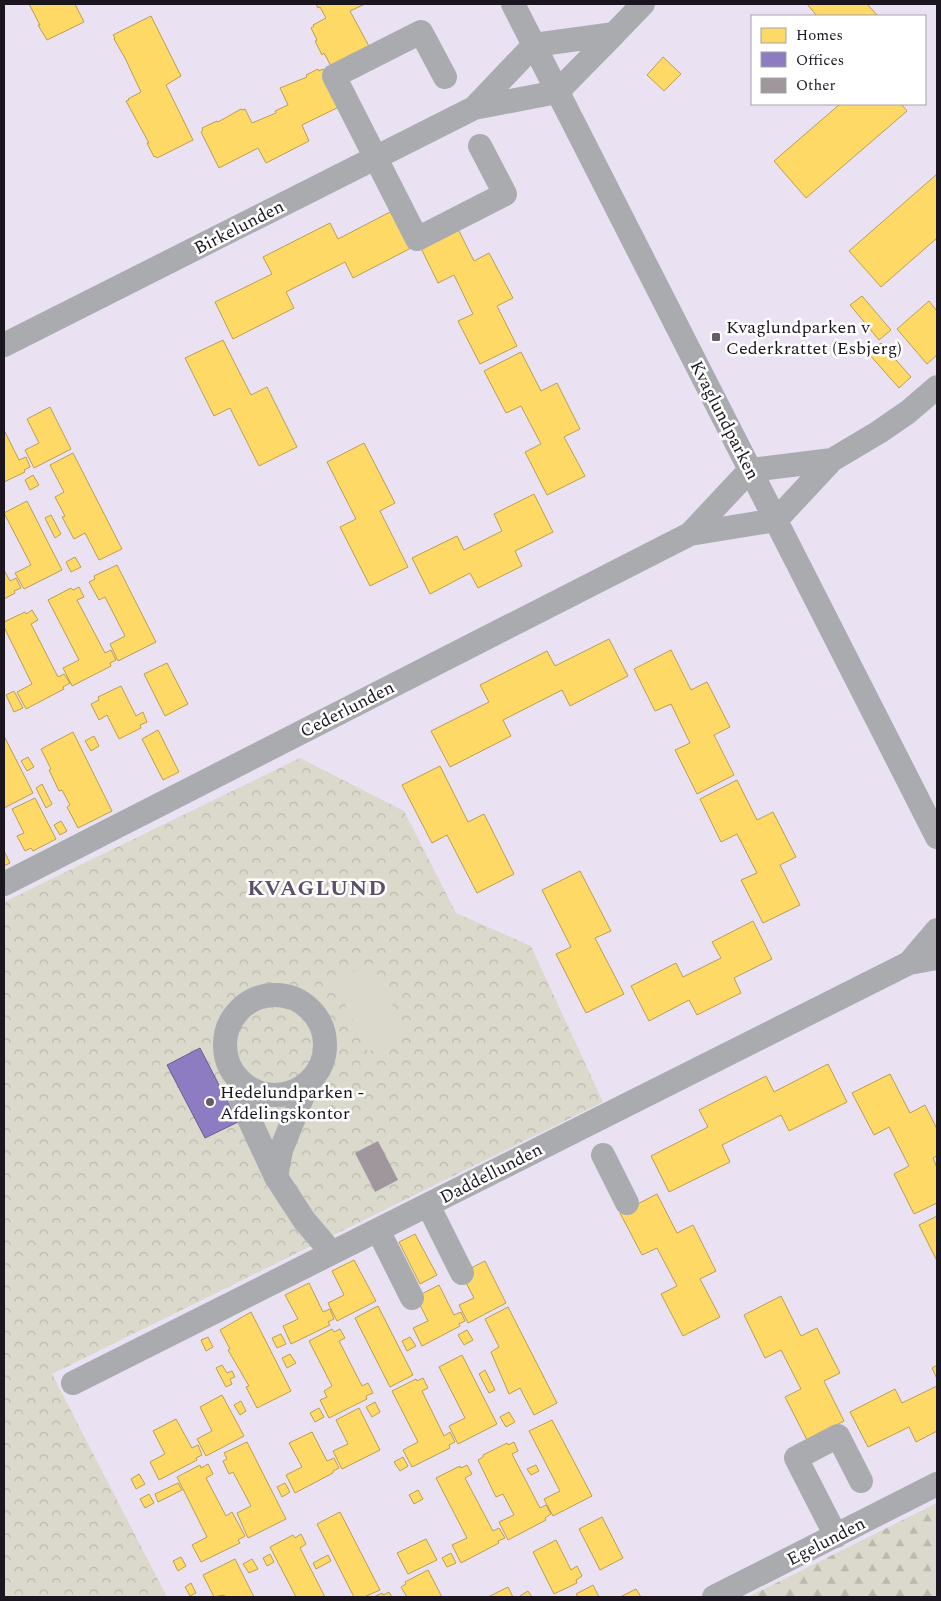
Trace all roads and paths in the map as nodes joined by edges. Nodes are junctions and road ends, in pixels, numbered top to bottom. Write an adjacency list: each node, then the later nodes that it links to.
1 (513, 4): 4 (street, Kvaglundparken)
2 (643, 4): 3 (street)
3 (614, 34): 4 (street); 6 (street)
4 (534, 45): 6 (street, Kvaglundparken); 7 (street, Birkelunden)
5 (445, 77): 9 (street)
6 (557, 92): 7 (street, Birkelunden); 13 (street, Kvaglundparken)
7 (474, 108): 9 (street, Birkelunden)
8 (480, 146): 9 (street)
9 (375, 158): 10 (street, Birkelunden)
10 (4, 345)
11 (937, 387): 12 (street)
12 (832, 460): 13 (street); 14 (street)
13 (750, 470): 14 (street, Kvaglundparken); 15 (street, Cederlunden)
14 (776, 520): 15 (street, Cederlunden); 16 (street, Kvaglundparken)
15 (690, 534): 17 (street, Cederlunden)
16 (937, 837)
17 (4, 884)
18 (937, 930): 20 (street, Daddellunden)
19 (937, 958): 20 (street, Daddellunden)
20 (909, 963): 26 (street, Daddellunden)
21 (241, 1082): 22 (street); 22 (street); 24 (street)
22 (308, 1083): 24 (street)
23 (603, 1155): 25 (street)
24 (276, 1177): 28 (street)
25 (627, 1202)
26 (428, 1205): 27 (street, Daddellunden); 29 (street)
27 (378, 1230): 28 (street, Daddellunden); 30 (street)
28 (332, 1253): 31 (street, Daddellunden)
29 (462, 1273)
30 (412, 1298)
31 (73, 1383)
32 (861, 1481): 34 (street)
33 (937, 1484): 34 (street, Egelunden)
34 (836, 1536): 35 (street, Egelunden)
35 (714, 1597)

